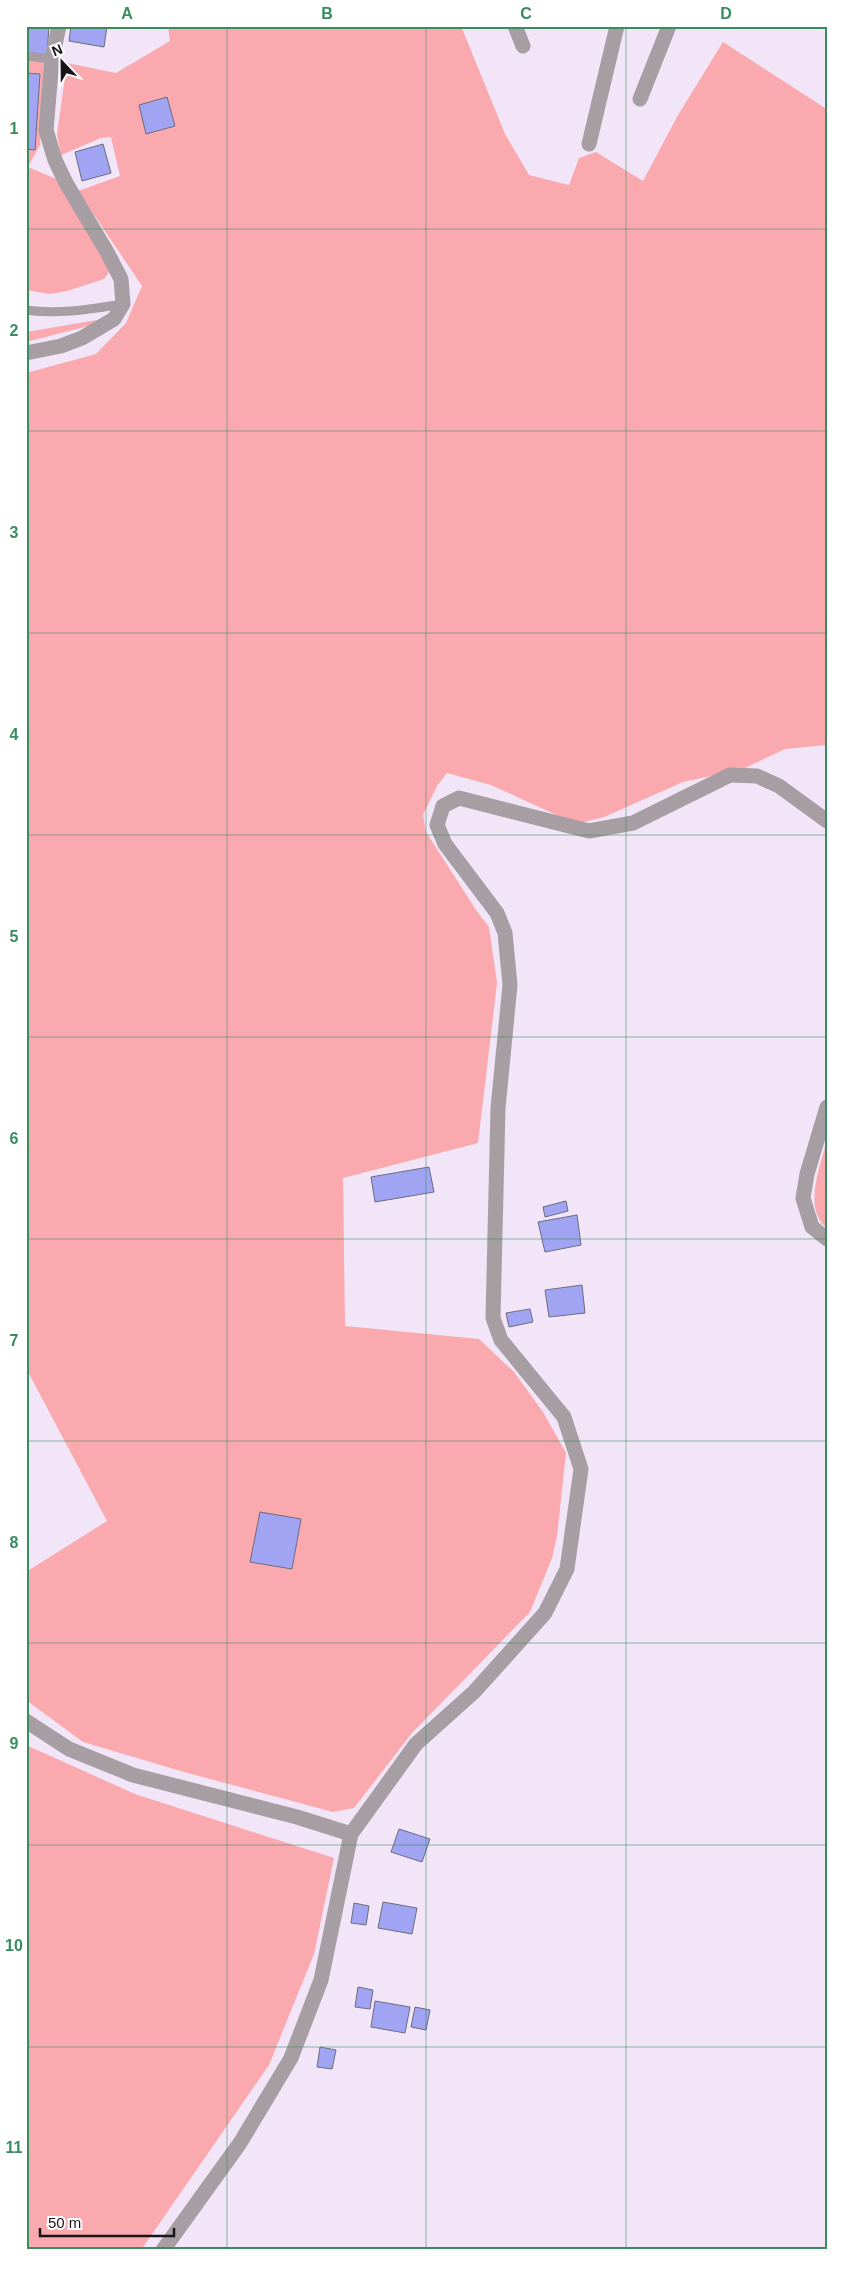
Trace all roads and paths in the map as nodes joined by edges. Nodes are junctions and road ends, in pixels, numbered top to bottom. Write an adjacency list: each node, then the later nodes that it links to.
1 (59, 26): 7 (street)
2 (515, 26): 5 (street)
3 (617, 26): 9 (street)
4 (669, 26): 8 (street)
5 (524, 46)
6 (26, 56): 7 (lane)
7 (52, 59): 10 (street)
8 (640, 99)
9 (589, 144)
10 (123, 304): 11 (lane); 12 (street)
11 (26, 310)
12 (26, 353)
13 (827, 821): 17 (street)
14 (827, 1107): 15 (street)
15 (827, 1239)
16 (26, 1720): 17 (street)
17 (352, 1834): 18 (street)
18 (166, 2249)

